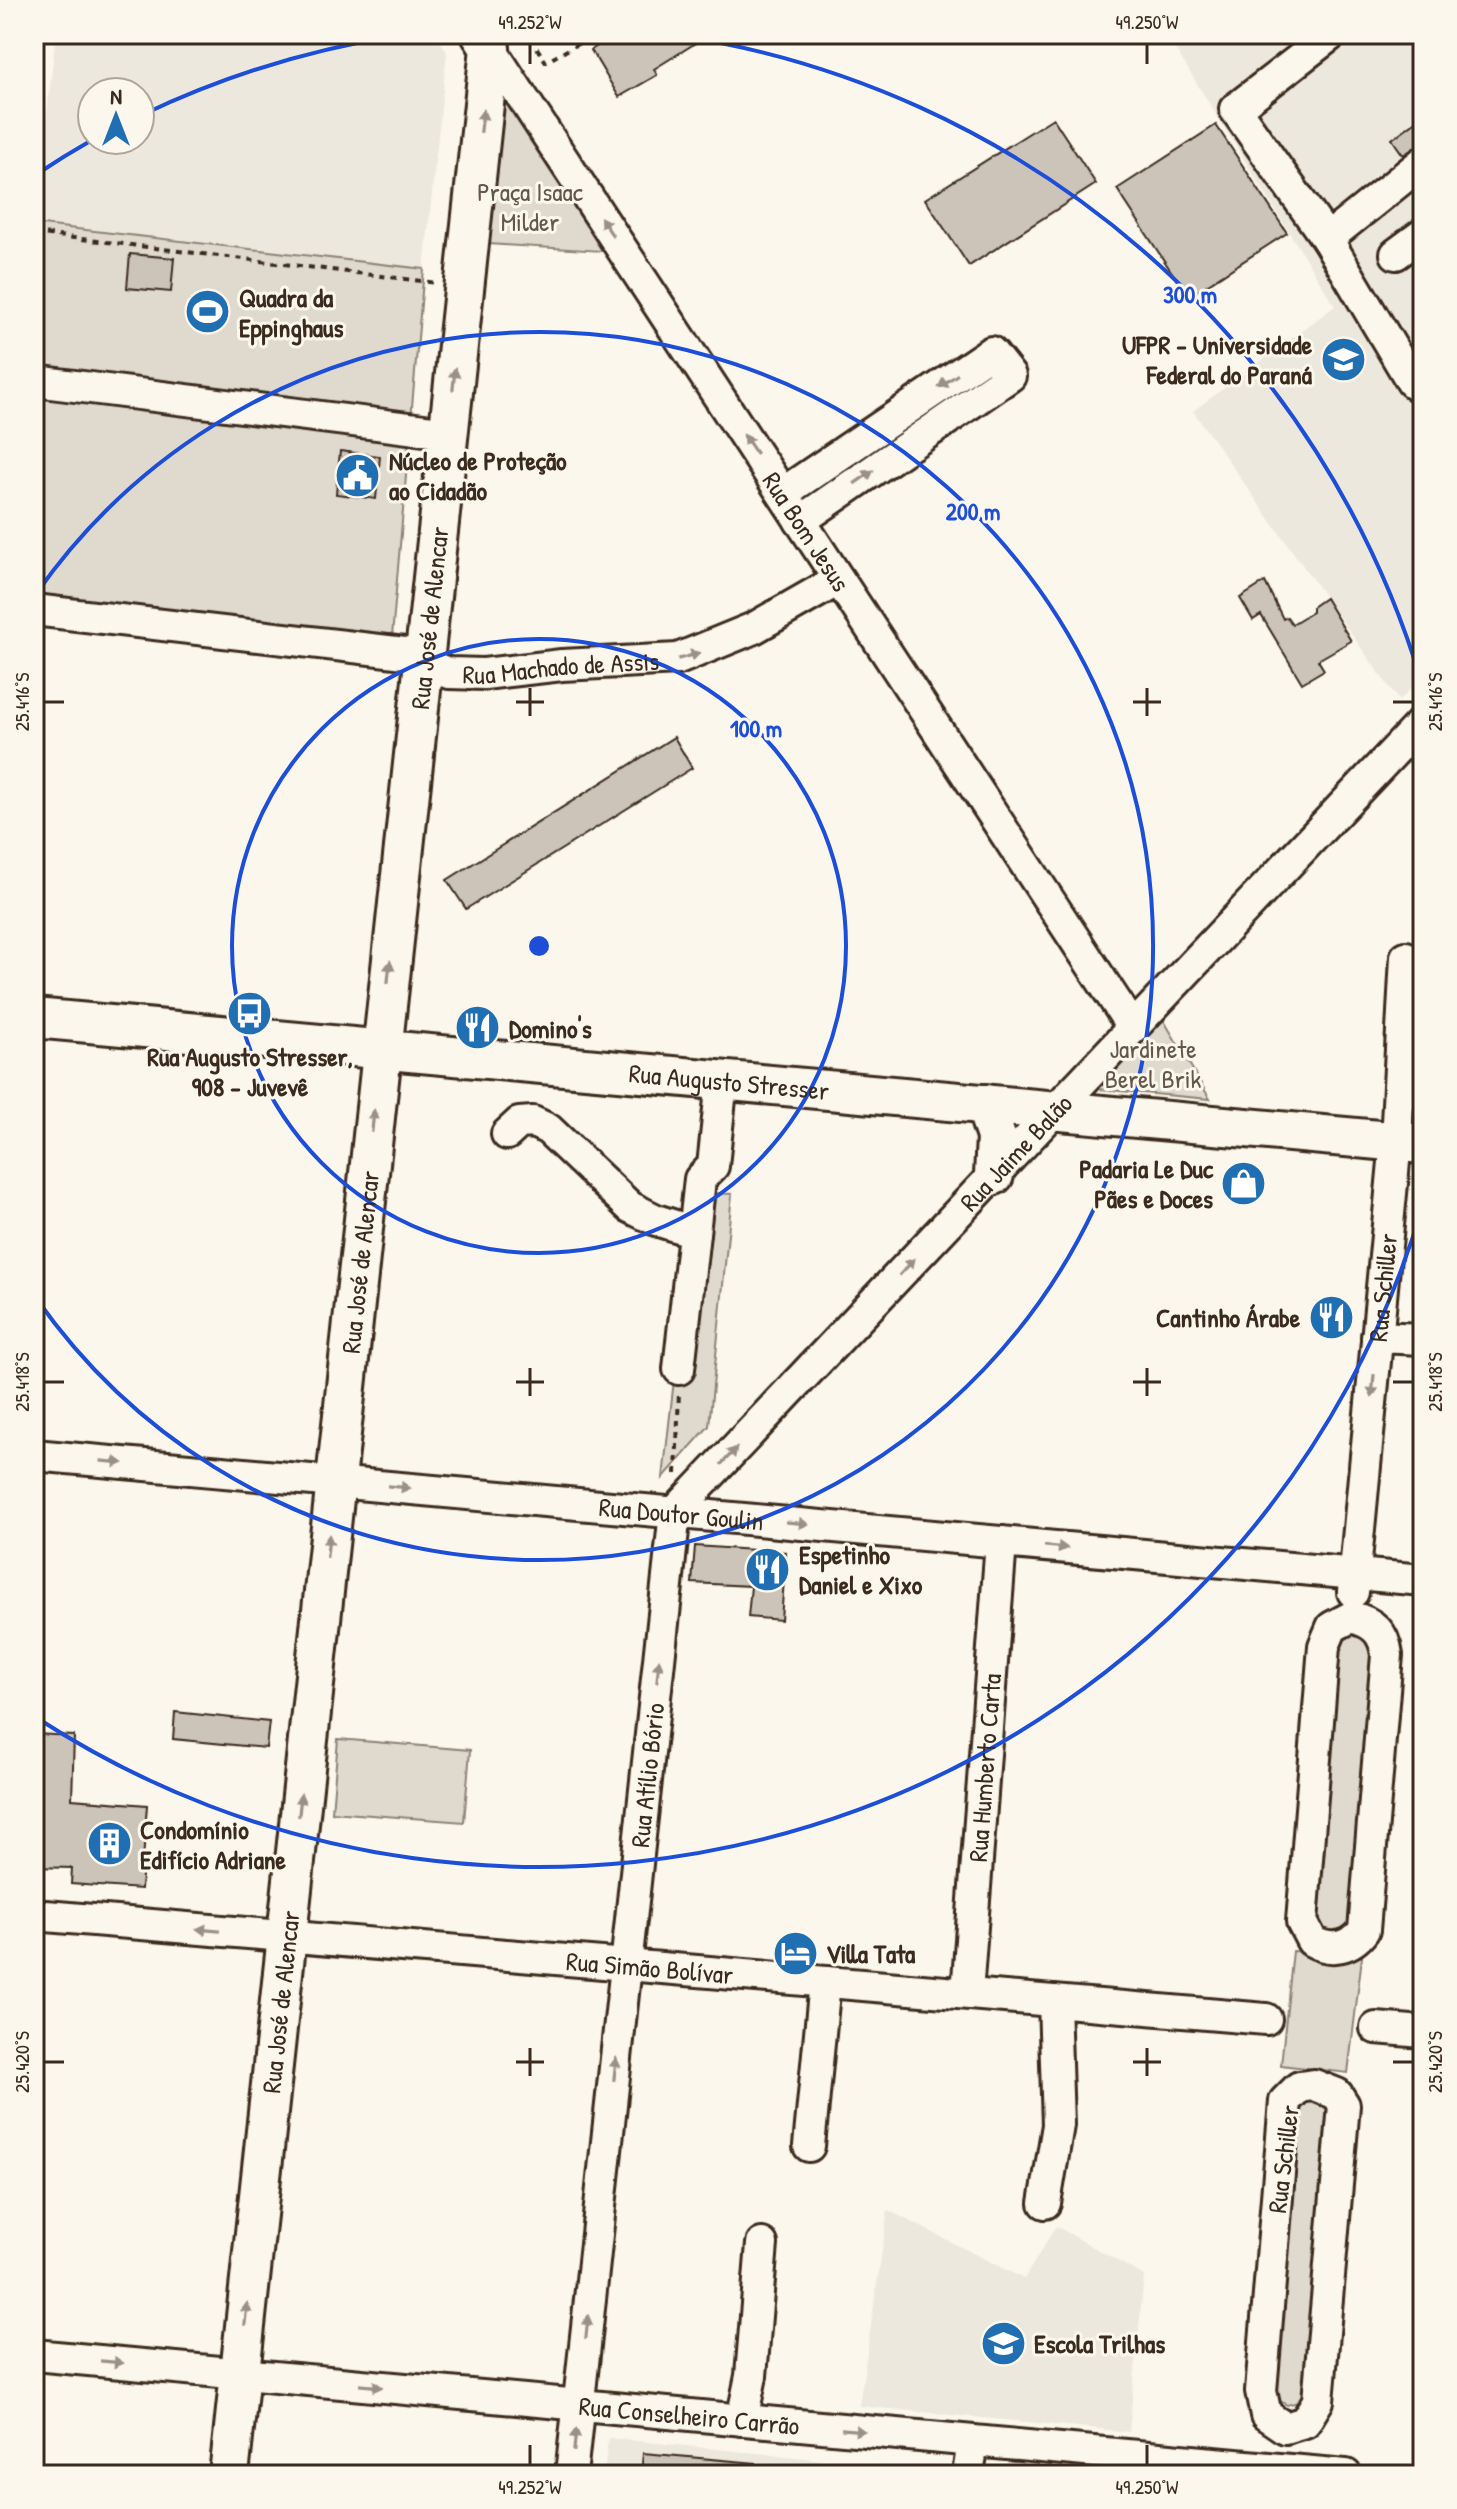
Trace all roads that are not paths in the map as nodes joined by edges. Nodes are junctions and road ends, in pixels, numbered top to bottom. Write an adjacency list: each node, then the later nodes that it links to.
1 (1332, 34): 5 (street)
2 (486, 41): 9 (main road, Rua José de Alencar, one-way to 2); 10 (street, Rua Bom Jesus, one-way to 2)
3 (1423, 162): 5 (street)
4 (1423, 234): 6 (street)
5 (1327, 239): 8 (street)
6 (1396, 254)
7 (43, 382): 9 (street)
8 (1423, 390)
9 (448, 433): 14 (main road, Rua José de Alencar)
10 (783, 493): 11 (street, Rua Bom Jesus); 11 (street, one-way to 10)
11 (800, 521): 12 (street, Rua Bom Jesus)
12 (838, 580): 14 (street, Rua Machado de Assis, one-way to 12); 18 (street, Rua Bom Jesus)
13 (34, 610): 14 (street, Rua Machado de Assis)
14 (422, 655): 19 (main road, Rua José de Alencar, one-way to 14)
15 (1423, 721): 18 (street, Rua Jaime Balão)
16 (1406, 957): 24 (street, Rua Schiller)
17 (34, 1018): 19 (main road, Rua Augusto Stresser)
18 (1133, 1028): 22 (street, Rua Jaime Balão)
19 (381, 1049): 20 (main road, Rua Augusto Stresser); 31 (main road, Rua José de Alencar, one-way to 19)
20 (722, 1080): 21 (main road, Rua Augusto Stresser); 26 (street)
21 (985, 1104): 22 (main road, Rua Augusto Stresser); 25 (main road)
22 (1055, 1111): 24 (main road, Rua Augusto Stresser); 25 (street, Rua Jaime Balão)
23 (507, 1134): 26 (street)
24 (1409, 1143): 27 (street, Rua Schiller)
25 (994, 1175): 32 (street, Rua Jaime Balão, one-way to 25)
26 (694, 1232): 29 (street)
27 (1377, 1337): 28 (street); 34 (street, Rua Schiller, one-way to 34)
28 (1423, 1339)
29 (679, 1369)
30 (34, 1455): 31 (street, Rua Doutor Goulin, one-way to 31)
31 (335, 1482): 32 (street, Rua Doutor Goulin, one-way to 32); 38 (main road, Rua José de Alencar, one-way to 31)
32 (675, 1512): 33 (street, Rua Doutor Goulin, one-way to 33); 39 (street, Rua Atílio Bório, one-way to 32)
33 (1001, 1542): 34 (street, Rua Doutor Goulin, one-way to 34); 41 (street, Rua Humberto Carta)
34 (1355, 1574): 35 (street, Rua Doutor Goulin); 36 (street, Rua Schiller)
35 (1423, 1580)
36 (1351, 1617): 36 (street)
37 (34, 1915): 38 (street, Rua Simão Bolívar, one-way to 37)
38 (286, 1937): 39 (street, Rua Simão Bolívar); 50 (main road, Rua José de Alencar, one-way to 38)
39 (626, 1965): 40 (street, Rua Simão Bolívar); 51 (street, Rua Atílio Bório, one-way to 39)
40 (825, 1982): 41 (street, Rua Simão Bolívar); 46 (street)
41 (967, 1993): 42 (street, Rua Simão Bolívar)
42 (1054, 2001): 43 (street, Rua Simão Bolívar); 47 (street)
43 (1266, 2019)
44 (1376, 2028): 45 (street)
45 (1423, 2032)
46 (809, 2146)
47 (1045, 2203)
48 (762, 2244): 52 (street)
49 (34, 2355): 50 (street, Rua Conselheiro Carrão, one-way to 50)
50 (240, 2374): 51 (street, Rua Conselheiro Carrão, one-way to 51); 56 (main road, Rua José de Alencar)
51 (579, 2405): 52 (street, Rua Conselheiro Carrão); 57 (street, Rua Atílio Bório, one-way to 51)
52 (742, 2420): 54 (street, Rua Conselheiro Carrão, one-way to 54)
53 (1285, 2428): 53 (street, Rua Schiller); 55 (street)
54 (973, 2441): 55 (street, Rua Conselheiro Carrão); 58 (street)
55 (1281, 2472): 59 (street, Rua Conselheiro Carrão)
56 (229, 2475)
57 (571, 2475)
58 (968, 2475)
59 (1346, 2475)

